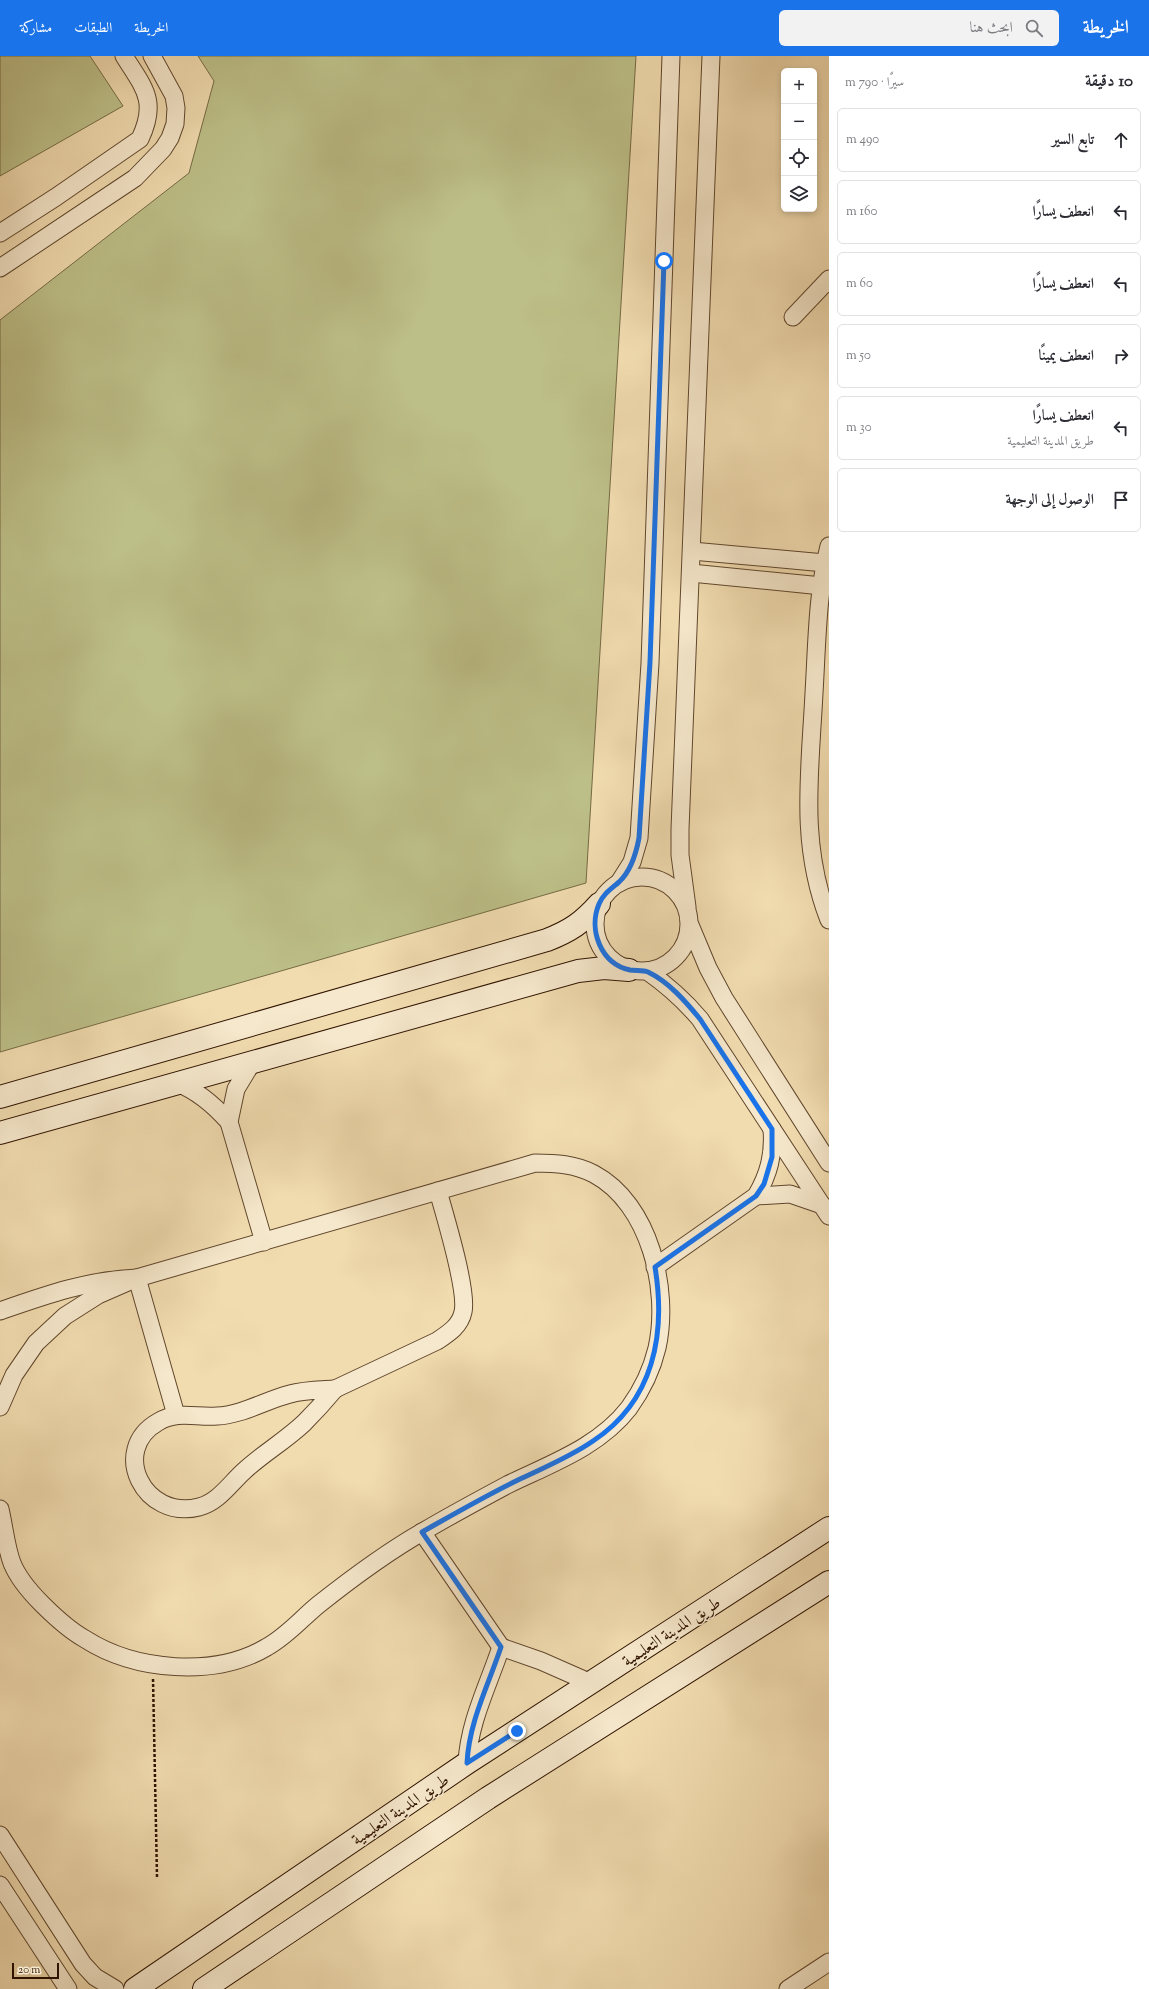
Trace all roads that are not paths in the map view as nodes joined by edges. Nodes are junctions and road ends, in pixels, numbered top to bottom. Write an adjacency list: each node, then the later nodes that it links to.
1 (124, 56): 5 (street)
2 (152, 56): 6 (street)
3 (671, 56): 15 (street)
4 (711, 56): 10 (street)
5 (0, 233)
6 (0, 268)
7 (829, 279): 8 (street)
8 (793, 317)
9 (829, 546): 11 (street)
10 (692, 551): 11 (street); 12 (street)
11 (825, 563): 13 (street)
12 (691, 573): 13 (street); 17 (street)
13 (822, 586): 14 (street)
14 (823, 627): 18 (street)
15 (620, 881): 16 (street); 17 (street)
16 (599, 904): 20 (street); 23 (street)
17 (687, 908): 19 (street)
18 (829, 920)
19 (690, 925): 20 (street); 27 (street)
20 (638, 971): 21 (street); 25 (street)
21 (253, 1061): 22 (street); 24 (street)
22 (178, 1083): 24 (street); 26 (street)
23 (0, 1097)
24 (229, 1122): 31 (street)
25 (772, 1129): 29 (street); 30 (street)
26 (0, 1133)
27 (829, 1163)
28 (438, 1191): 31 (street); 32 (street); 35 (street)
29 (756, 1196): 30 (street); 32 (street)
30 (825, 1210)
31 (264, 1242): 33 (street)
32 (655, 1267): 40 (street)
33 (137, 1278): 34 (street); 36 (street); 37 (street)
34 (0, 1311)
35 (335, 1389): 37 (street); 37 (street)
36 (0, 1407)
37 (176, 1415)
38 (0, 1509): 42 (street)
39 (829, 1528): 45 (street, طريق المدينة التعليمية)
40 (422, 1532): 42 (street); 44 (street)
41 (0, 1538): 42 (street)
42 (7, 1563)
43 (829, 1582): 53 (street)
44 (501, 1647): 45 (street); 46 (street)
45 (591, 1683): 46 (street, طريق المدينة التعليمية)
46 (467, 1763): 52 (street, طريق المدينة التعليمية)
47 (0, 1835): 51 (street)
48 (0, 1885): 50 (street)
49 (829, 1962): 54 (street)
50 (68, 1989)
51 (115, 1989)
52 (135, 1989)
53 (204, 1989)
54 (788, 1989)

